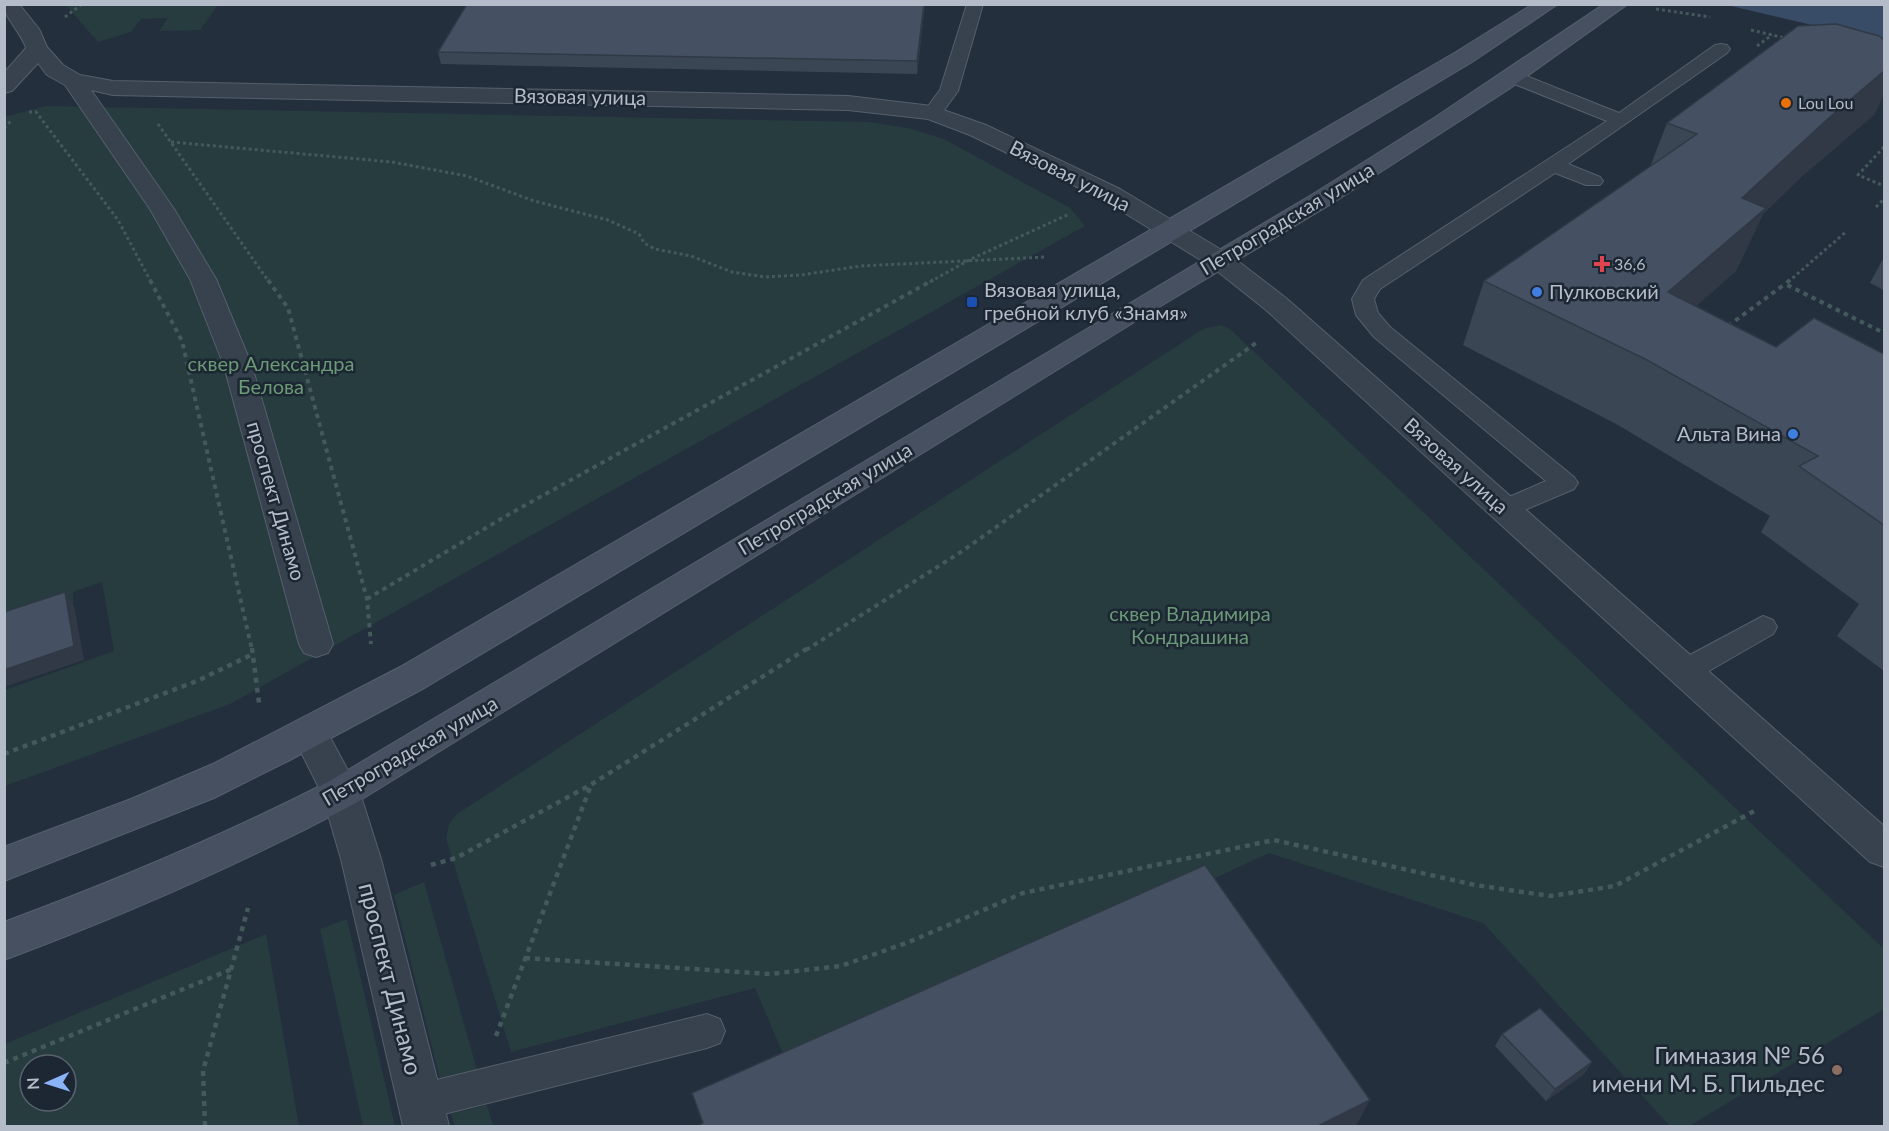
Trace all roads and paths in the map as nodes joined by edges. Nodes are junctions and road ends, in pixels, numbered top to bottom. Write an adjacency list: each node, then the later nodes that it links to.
1 (8, 4): 11 (street)
2 (82, 4): 7 (path)
3 (975, 4): 17 (lane)
4 (1548, 4): 28 (street)
5 (1618, 4): 13 (street, Петроградская улица)
6 (1656, 9): 8 (path)
7 (65, 17)
8 (1716, 19)
9 (1743, 27): 10 (path)
10 (1793, 40)
11 (37, 48): 14 (street, Вязовая улица); 15 (street)
12 (1721, 49): 18 (lane)
13 (1513, 77): 18 (lane); 32 (street, Петроградская улица)
14 (73, 80): 17 (street, Вязовая улица); 40 (street, проспект Динамо)
15 (5, 86)
16 (19, 113): 42 (path)
17 (932, 113): 28 (street, Вязовая улица)
18 (1621, 120): 22 (lane)
19 (157, 123): 20 (path)
20 (171, 142): 31 (path); 38 (path)
21 (1884, 147): 24 (path)
22 (1553, 165): 23 (lane); 37 (lane)
23 (1593, 181)
24 (1884, 186)
25 (1884, 200): 26 (path)
26 (1876, 207)
27 (1075, 212): 31 (path)
28 (1171, 230): 32 (street, Вязовая улица); 45 (street)
29 (1847, 231): 33 (path)
30 (1053, 257): 31 (path)
31 (969, 260): 38 (path)
32 (1221, 261): 37 (street, Вязовая улица); 48 (street, Петроградская улица)
33 (1785, 284): 34 (path); 35 (path)
34 (1736, 333)
35 (1884, 333)
36 (1257, 343): 47 (path)
37 (1504, 509): 43 (street, Вязовая улица)
38 (367, 599): 41 (path)
39 (1763, 627): 43 (lane)
40 (316, 644)
41 (371, 644)
42 (254, 654): 44 (path); 46 (path)
43 (1685, 671): 50 (street, Вязовая улица)
44 (259, 703)
45 (310, 734): 48 (street, проспект Динамо); 51 (street)
46 (4, 754)
47 (592, 784): 52 (path); 55 (path)
48 (341, 793): 54 (street, Петроградская улица); 60 (street, проспект Динамо)
49 (1758, 809): 55 (path)
50 (1884, 850)
51 (4, 864)
52 (431, 865)
53 (248, 908): 56 (path)
54 (4, 941)
55 (525, 958): 58 (path)
56 (232, 969): 59 (path); 61 (path)
57 (707, 1031): 60 (lane)
58 (492, 1047)
59 (4, 1064)
60 (423, 1114)
61 (205, 1126)

